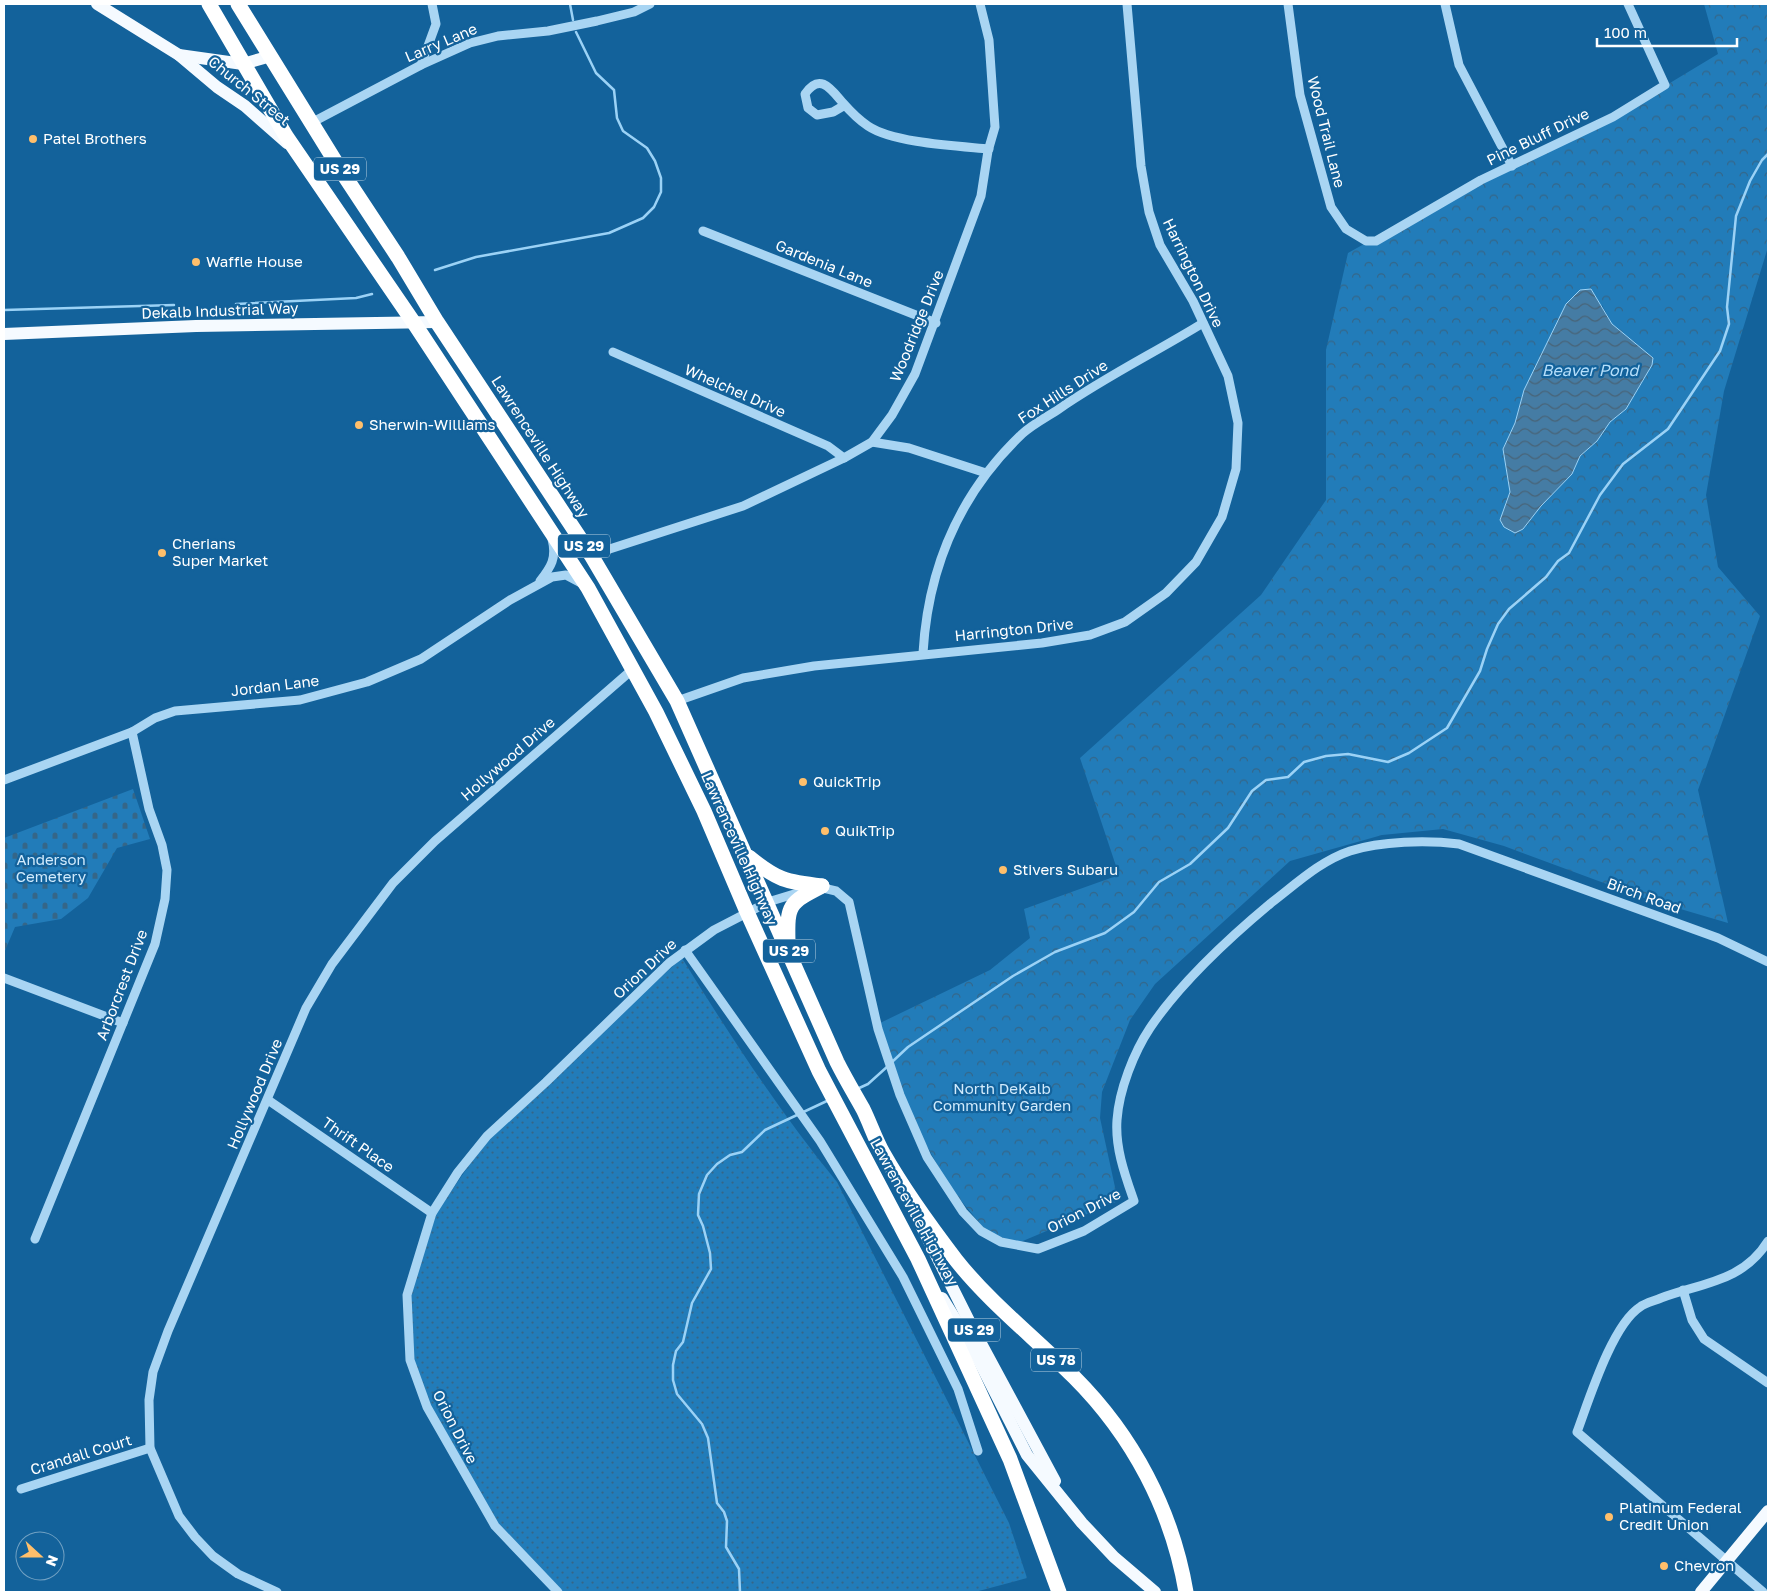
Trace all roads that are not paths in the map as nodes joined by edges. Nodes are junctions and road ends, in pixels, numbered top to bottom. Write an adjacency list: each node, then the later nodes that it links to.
1 (209, 4): 13 (highway, US 29)
2 (238, 4): 12 (highway, US 29)
3 (432, 4): 14 (street)
4 (650, 4): 14 (street, Larry Lane)
5 (980, 4): 17 (street, Woodridge Drive)
6 (1127, 4): 25 (street, Harrington Drive)
7 (1288, 4): 21 (street, Wood Trail Lane)
8 (1446, 4): 19 (street)
9 (1628, 4): 19 (street, Pine Bluff Drive)
10 (105, 6): 11 (main road, Church Street)
11 (179, 55): 13 (main road, Church Street); 18 (main road, Church Street)
12 (271, 56): 13 (main road, Church Street); 16 (highway, US 29)
13 (243, 64): 18 (highway, US 29)
14 (421, 65): 16 (street, Larry Lane)
15 (845, 105): 17 (street)
16 (311, 123): 22 (highway, US 29)
17 (989, 148): 23 (street, Woodridge Drive)
18 (298, 153): 24 (highway, US 29)
19 (1512, 166): 21 (street, Pine Bluff Drive)
20 (703, 231): 23 (street, Gardenia Lane)
21 (1376, 241)
22 (437, 322): 24 (main road, Dekalb Industrial Way); 32 (highway, Lawrenceville Highway / US 29)
23 (936, 322): 28 (street, Woodridge Drive)
24 (414, 323): 26 (main road, Dekalb Industrial Way); 31 (highway, Lawrenceville Highway / US 29)
25 (1203, 323): 30 (street, Fox Hills Drive); 35 (street, Harrington Drive)
26 (4, 334)
27 (613, 352): 29 (street, Whelchel Drive)
28 (872, 442): 29 (street, Woodridge Drive); 30 (street)
29 (844, 458): 32 (street, Woodridge Drive)
30 (986, 473): 35 (street, Fox Hills Drive)
31 (549, 530): 33 (street, Jordan Lane); 34 (highway, Lawrenceville Highway / US 29)
32 (591, 555): 37 (highway, Lawrenceville Highway / US 29)
33 (536, 585): 34 (street, Jordan Lane); 38 (street, Jordan Lane)
34 (588, 588): 36 (highway, Lawrenceville Highway / US 29)
35 (922, 653): 37 (street, Harrington Drive)
36 (632, 669): 43 (highway, Lawrenceville Highway / US 29); 49 (street, Hollywood Drive)
37 (678, 701): 40 (highway, Lawrenceville Highway / US 29)
38 (132, 732): 39 (street, Jordan Lane); 48 (street, Arborcrest Drive)
39 (4, 780)
40 (746, 854): 41 (highway); 42 (highway, Lawrenceville Highway / US 29)
41 (822, 886): 42 (street, Orion Drive); 44 (highway); 51 (street, Orion Drive)
42 (768, 902): 43 (street, Orion Drive); 44 (highway, Lawrenceville Highway / US 29)
43 (747, 912): 45 (street, Orion Drive); 55 (highway, Lawrenceville Highway / US 29)
44 (788, 949): 50 (highway, Lawrenceville Highway / US 29)
45 (685, 950): 52 (street, Orion Drive); 59 (street)
46 (1768, 962): 51 (street, Birch Road)
47 (4, 978): 48 (street)
48 (123, 1023): 53 (street, Arborcrest Drive)
49 (268, 1100): 52 (street, Thrift Place); 58 (street, Hollywood Drive)
50 (883, 1153): 61 (main road, Lawrenceville Highway / US 29); 68 (highway, US 78)
51 (1134, 1201)
52 (432, 1213): 65 (street, Orion Drive)
53 (35, 1239)
54 (1768, 1241): 56 (street)
55 (918, 1259): 61 (main road, Lawrenceville Highway / US 29); 66 (highway)
56 (1683, 1290): 57 (street); 63 (street)
57 (1768, 1383)
58 (150, 1448): 60 (street, Crandall Court); 64 (street, Hollywood Drive)
59 (978, 1452)
60 (21, 1489)
61 (1068, 1505): 67 (main road, Lawrenceville Highway / US 29)
62 (1768, 1511): 63 (main road)
63 (1728, 1561): 69 (main road); 70 (street)
64 (277, 1592)
65 (558, 1592)
66 (1059, 1592)
67 (1154, 1592)
68 (1186, 1592)
69 (1701, 1592)
70 (1763, 1592)

